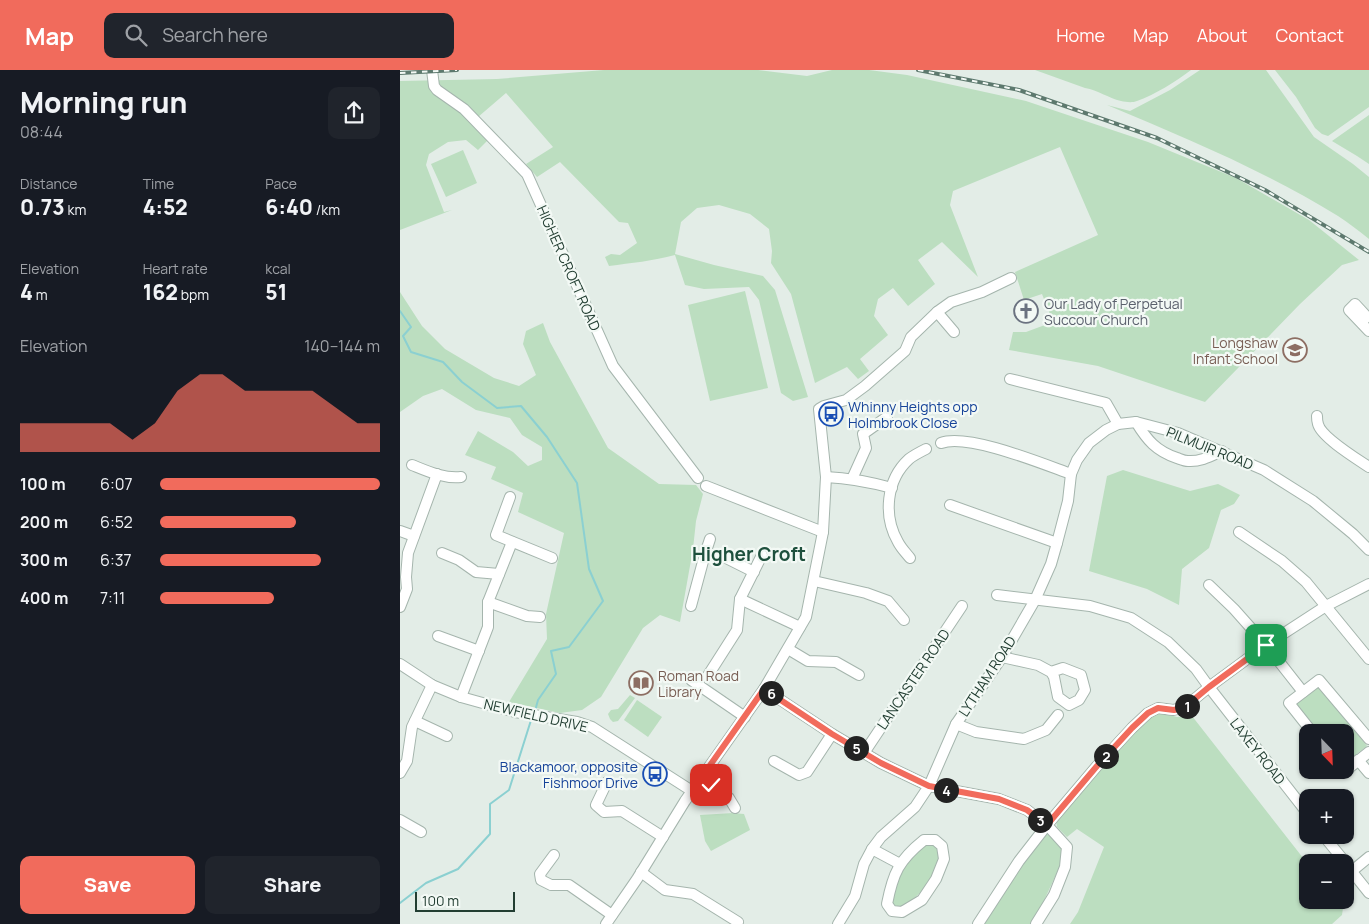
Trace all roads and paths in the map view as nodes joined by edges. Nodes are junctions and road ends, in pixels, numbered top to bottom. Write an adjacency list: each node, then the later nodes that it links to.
1 (432, 70): 20 (street, HIGHER CROFT ROAD)
2 (1011, 278): 3 (street)
3 (937, 312): 6 (street); 21 (street)
4 (1361, 322): 5 (street)
5 (1369, 331)
6 (954, 332)
7 (1010, 379): 11 (street)
8 (887, 416): 22 (street)
9 (1317, 416): 16 (street)
10 (1136, 422): 11 (street, PILMUIR ROAD); 14 (street, PILMUIR ROAD); 14 (street)
11 (1118, 424): 18 (street, LYTHAM ROAD)
12 (941, 443): 18 (street)
13 (926, 448): 24 (street)
14 (1222, 451): 34 (street, PILMUIR ROAD)
15 (412, 465): 17 (street)
16 (1369, 467)
17 (436, 474): 19 (street); 30 (street)
18 (1071, 474): 33 (street, LYTHAM ROAD)
19 (460, 477)
20 (698, 478)
21 (826, 478): 22 (street); 28 (street)
22 (852, 480): 24 (street)
23 (706, 486): 28 (street)
24 (892, 488): 39 (street)
25 (510, 497): 32 (street)
26 (950, 505): 33 (street)
27 (400, 531): 30 (street)
28 (823, 532): 42 (street)
29 (1239, 532): 51 (street)
30 (414, 536): 52 (street)
31 (710, 539): 36 (street)
32 (512, 542): 38 (street); 41 (street)
33 (1057, 543): 47 (street, LYTHAM ROAD)
34 (1369, 550)
35 (442, 553): 41 (street)
36 (705, 554): 40 (street); 49 (street)
37 (762, 555): 40 (street)
38 (552, 558)
39 (910, 558)
40 (754, 572): 46 (street)
41 (499, 574): 48 (street)
42 (814, 582): 54 (street); 55 (street)
43 (1369, 584): 51 (street)
44 (1209, 585): 57 (street)
45 (997, 595): 47 (street, LAXEY ROAD)
46 (740, 600): 55 (street); 65 (street)
47 (1035, 600): 60 (street, LYTHAM ROAD); 68 (street, LAXEY ROAD)
48 (488, 602): 53 (street); 59 (street)
49 (691, 606)
50 (962, 606): 82 (street, LANCASTER ROAD)
51 (1326, 606): 57 (street); 61 (street)
52 (400, 608)
53 (540, 617)
54 (904, 620)
55 (800, 627): 58 (street)
56 (438, 636): 59 (street)
57 (1266, 645): 68 (street); 70 (street)
58 (788, 649): 64 (street); 69 (street)
59 (479, 651): 71 (street)
60 (1002, 657): 63 (street); 75 (street, LYTHAM ROAD)
61 (1369, 659)
62 (400, 664): 67 (street, NEWFIELD DRIVE)
63 (1051, 672)
64 (859, 675)
65 (707, 677)
66 (691, 680): 73 (street)
67 (432, 685): 71 (street, NEWFIELD DRIVE); 74 (street)
68 (1209, 687): 92 (street, LAXEY ROAD); 95 (street)
69 (764, 689): 73 (street); 77 (street)
70 (1303, 692): 76 (street); 79 (street)
71 (461, 697): 91 (street, NEWFIELD DRIVE)
72 (1058, 716): 75 (street)
73 (745, 717): 88 (street)
74 (415, 721): 78 (street); 81 (street)
75 (956, 724): 90 (street, LYTHAM ROAD)
76 (1306, 724)
77 (832, 734): 82 (street); 84 (street)
78 (447, 736)
79 (1369, 739)
80 (1369, 752): 83 (street)
81 (404, 753): 87 (street)
82 (864, 753): 90 (street)
83 (1358, 760): 85 (street); 86 (street)
84 (774, 762)
85 (1354, 763)
86 (1369, 773)
87 (400, 774)
88 (701, 778): 91 (street); 93 (street)
89 (607, 782): 97 (street)
90 (929, 786): 95 (street); 98 (street, LYTHAM ROAD)
91 (692, 791): 97 (street)
92 (1299, 802)
93 (735, 808)
94 (400, 820): 96 (street)
95 (1047, 825): 109 (street); 110 (street)
96 (416, 833)
97 (663, 837): 103 (street)
98 (872, 849): 101 (street); 108 (street, LYTHAM ROAD)
99 (554, 855): 106 (street)
100 (1369, 857): 102 (street)
101 (900, 864): 101 (street)
102 (1354, 869)
103 (640, 872): 106 (street); 107 (street)
104 (1354, 874): 105 (street)
105 (1369, 893)
106 (609, 920)
107 (737, 924)
108 (838, 924)
109 (978, 924)
110 (1036, 924)

